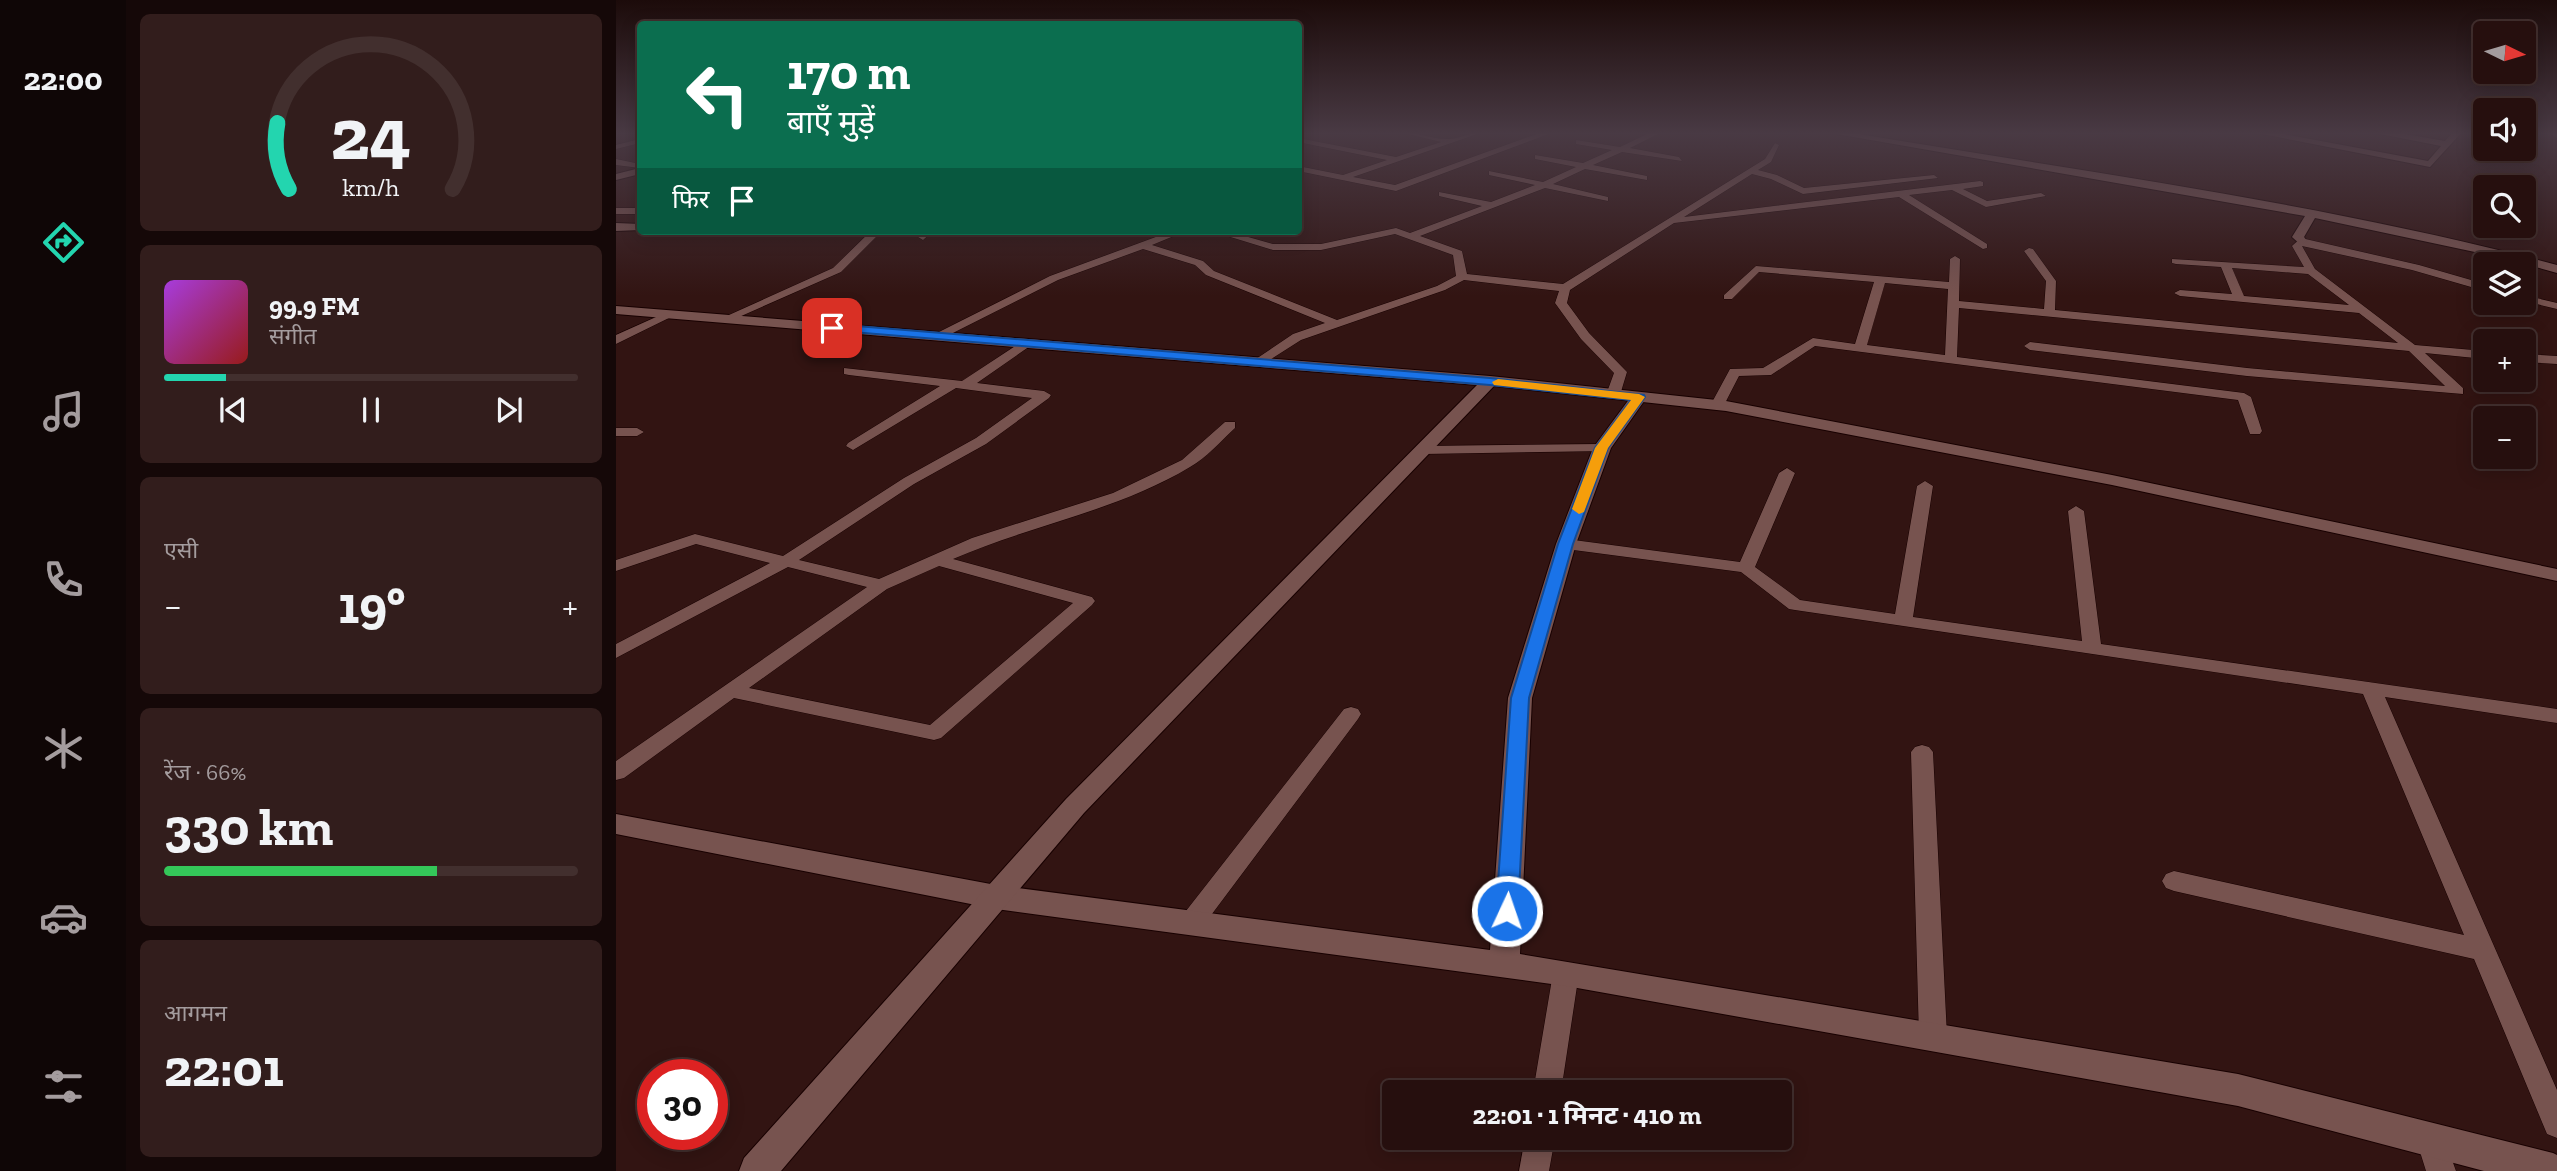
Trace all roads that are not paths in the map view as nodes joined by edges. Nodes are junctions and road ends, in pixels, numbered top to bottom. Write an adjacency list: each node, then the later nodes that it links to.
1 (1540, 187): 13 (lane)
2 (1551, 187): 12 (lane)
3 (1726, 187): 17 (lane)
4 (1794, 187): 5 (lane)
5 (1847, 187)
6 (1963, 187): 8 (lane)
7 (2151, 187): 16 (street)
8 (1955, 188): 10 (lane); 11 (lane)
9 (1442, 194): 13 (lane)
10 (1902, 195): 17 (lane); 26 (lane)
11 (2041, 196)
12 (1605, 199)
13 (1491, 205): 23 (lane)
14 (616, 211): 15 (lane)
15 (637, 211)
16 (2312, 214): 24 (street); 31 (street)
17 (1672, 221): 37 (lane)
18 (616, 227): 19 (street)
19 (637, 227)
20 (873, 235): 48 (lane)
21 (1170, 235): 25 (lane)
22 (1230, 235): 23 (lane)
23 (1411, 236): 33 (lane)
24 (2301, 242): 32 (lane); 35 (lane)
25 (1142, 245): 49 (lane); 50 (lane)
26 (1983, 246)
27 (2029, 251): 47 (lane)
28 (1955, 259): 36 (lane)
29 (2176, 261): 30 (lane)
30 (2225, 265): 32 (lane); 40 (lane)
31 (2557, 269)
32 (2311, 271): 45 (lane)
33 (1462, 277): 37 (lane); 49 (lane)
34 (1880, 280): 36 (lane); 39 (lane); 54 (lane)
35 (2473, 284)
36 (1954, 286): 42 (lane)
37 (1566, 288): 64 (lane)
38 (2180, 293): 40 (lane)
39 (1728, 297)
40 (2239, 298): 45 (lane)
41 (2536, 301): 43 (lane)
42 (1953, 304): 47 (lane); 59 (lane)
43 (2557, 306)
44 (616, 310): 46 (street)
45 (2362, 310): 55 (lane)
46 (669, 314): 48 (street); 51 (lane)
47 (2049, 314): 55 (lane)
48 (726, 319): 50 (street)
49 (1337, 324): 60 (lane)
50 (937, 336): 52 (street)
51 (616, 340)
52 (1026, 344): 60 (street); 63 (lane)
53 (2030, 346): 55 (lane)
54 (1860, 348): 59 (lane); 66 (lane)
55 (2416, 351): 56 (lane)
56 (2473, 354)
57 (2536, 359): 58 (lane)
58 (2557, 360)
59 (1951, 361): 68 (lane)
60 (1260, 362): 62 (street)
61 (849, 371): 63 (lane)
62 (1490, 382): 64 (street); 73 (street)
63 (959, 384): 71 (lane); 79 (lane)
64 (1613, 395): 65 (street)
65 (1639, 397): 66 (street); 72 (street)
66 (1717, 405): 82 (street)
67 (1230, 425): 78 (lane)
68 (2255, 431)
69 (616, 432): 70 (lane)
70 (637, 432)
71 (852, 446)
72 (1602, 448): 73 (lane); 77 (street)
73 (1423, 450): 95 (street)
74 (1787, 473): 81 (lane)
75 (1924, 486): 84 (lane)
76 (2076, 510): 85 (lane)
77 (1566, 544): 81 (lane); 98 (street)
78 (937, 560): 83 (lane); 88 (lane)
79 (786, 561): 80 (lane); 83 (lane); 86 (lane)
80 (616, 566)
81 (1746, 568): 84 (lane)
82 (2557, 575)
83 (881, 585): 88 (lane)
84 (1903, 621): 85 (lane)
85 (2092, 648): 87 (lane)
86 (616, 652)
87 (2371, 689): 90 (lane); 97 (lane)
88 (731, 691): 92 (lane)
89 (1351, 714): 96 (lane)
90 (2557, 716)
91 (1922, 752): 100 (lane)
92 (616, 772)
93 (616, 824): 95 (street)
94 (2174, 881): 97 (lane)
95 (996, 897): 96 (street); 105 (street)
96 (1191, 923): 98 (street)
97 (2483, 950): 102 (lane)
98 (1504, 964): 99 (street)
99 (1566, 972): 100 (street); 101 (lane)
100 (1933, 1037): 103 (street)
101 (1549, 1080)
102 (2557, 1124)
103 (2431, 1139): 107 (lane); 108 (street)
104 (1538, 1150): 106 (lane)
105 (757, 1171)
106 (1534, 1171)
107 (2441, 1171)
108 (2553, 1171)

